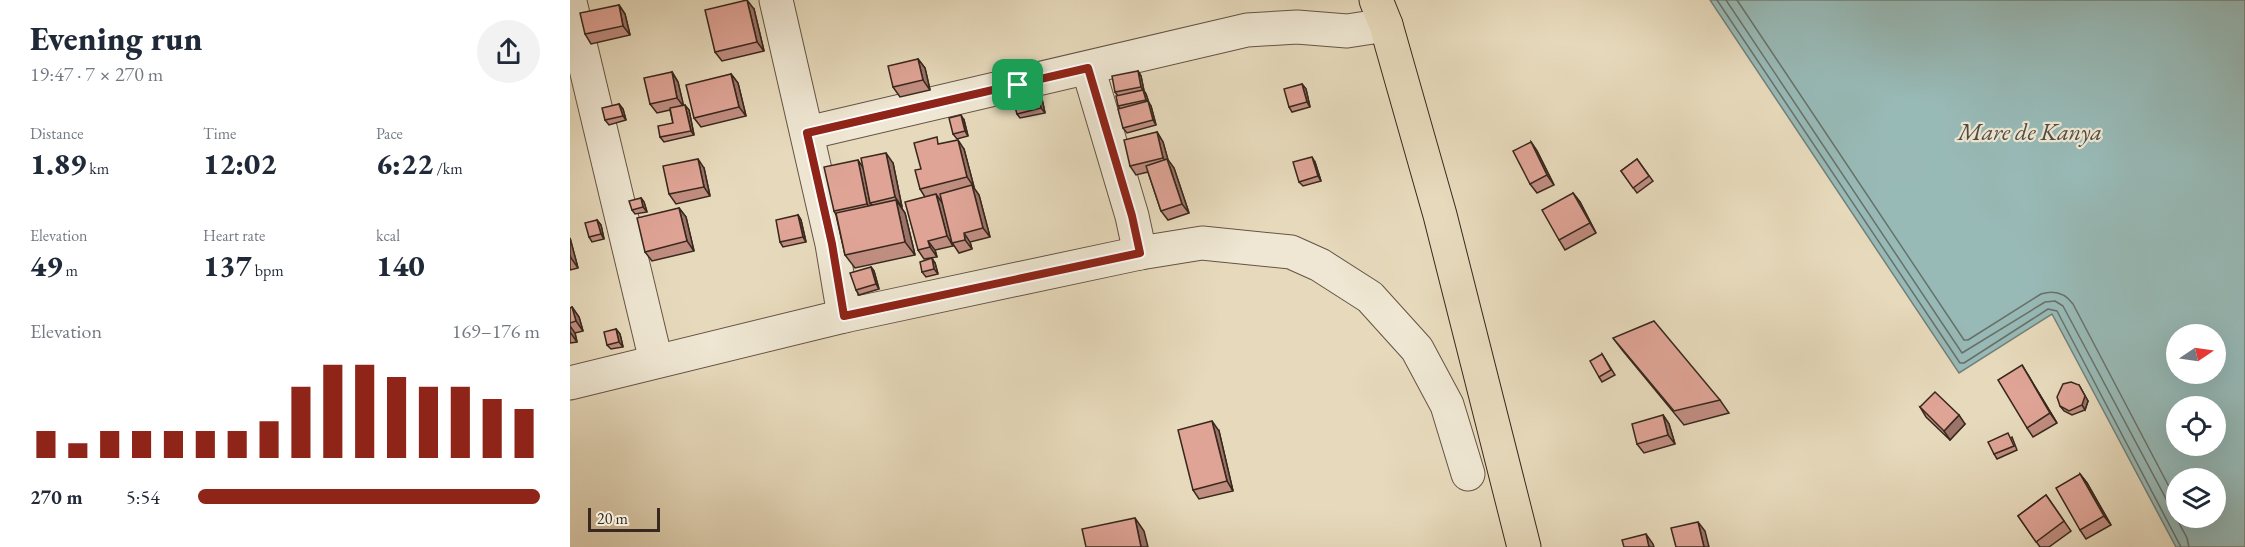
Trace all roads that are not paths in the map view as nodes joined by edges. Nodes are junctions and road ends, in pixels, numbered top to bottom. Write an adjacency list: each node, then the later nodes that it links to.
1 (575, 0): 3 (street)
2 (776, 0): 6 (street)
3 (570, 1): 9 (street)
4 (1381, 12): 5 (street); 12 (highway)
5 (1088, 68): 6 (street); 7 (street)
6 (807, 133): 8 (street)
7 (1140, 253): 8 (street); 11 (street)
8 (844, 316): 9 (street)
9 (656, 361): 10 (street)
10 (570, 383)
11 (1468, 474)
12 (1524, 547)

